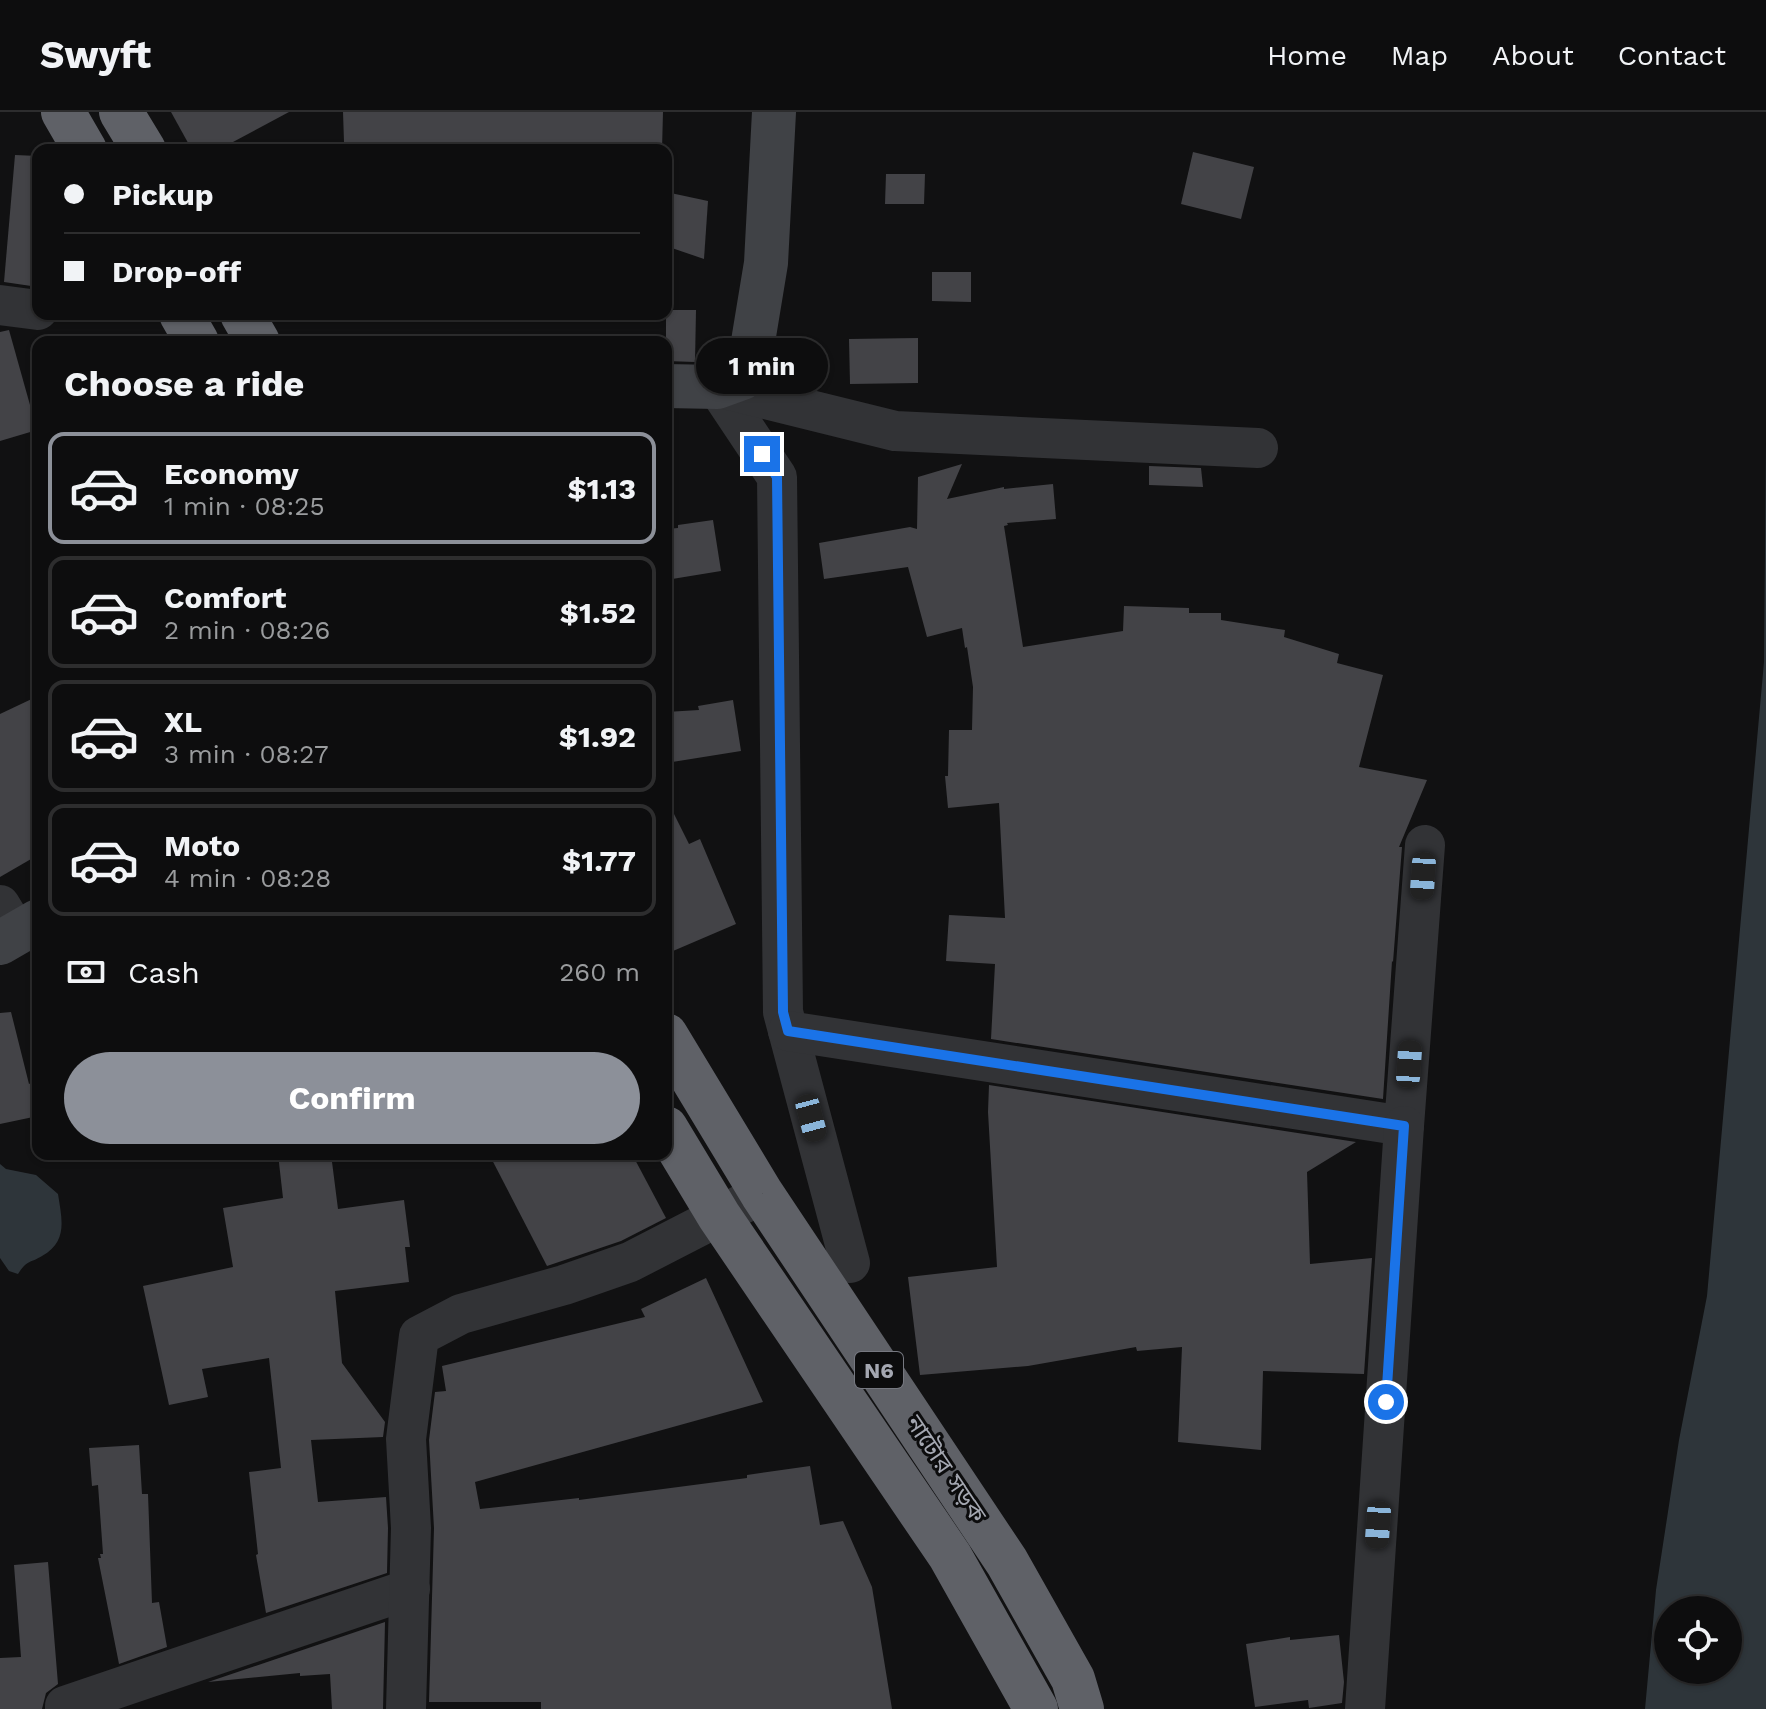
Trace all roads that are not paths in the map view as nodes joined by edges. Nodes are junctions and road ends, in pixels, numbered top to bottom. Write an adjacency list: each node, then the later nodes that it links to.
1 (63, 112): 4 (highway)
2 (121, 112): 5 (highway)
3 (774, 112): 9 (street)
4 (82, 144)
5 (140, 144)
6 (0, 305): 7 (street)
7 (32, 309)
8 (672, 386): 9 (street)
9 (717, 387): 10 (street); 12 (street)
10 (1258, 448)
11 (1425, 845): 14 (street)
12 (788, 1031): 14 (street); 18 (street)
13 (672, 1045): 16 (highway, নাটোর সড়ক / N6)
14 (1404, 1126): 24 (street)
15 (672, 1138): 17 (highway, N6)
16 (762, 1194): 17 (street); 23 (highway, নাটোর সড়ক / N6)
17 (719, 1216): 19 (street); 22 (highway, N6)
18 (850, 1263)
19 (410, 1589): 20 (street); 21 (street)
20 (65, 1709)
21 (406, 1709)
22 (1036, 1709)
23 (1082, 1709)
24 (1365, 1709)

